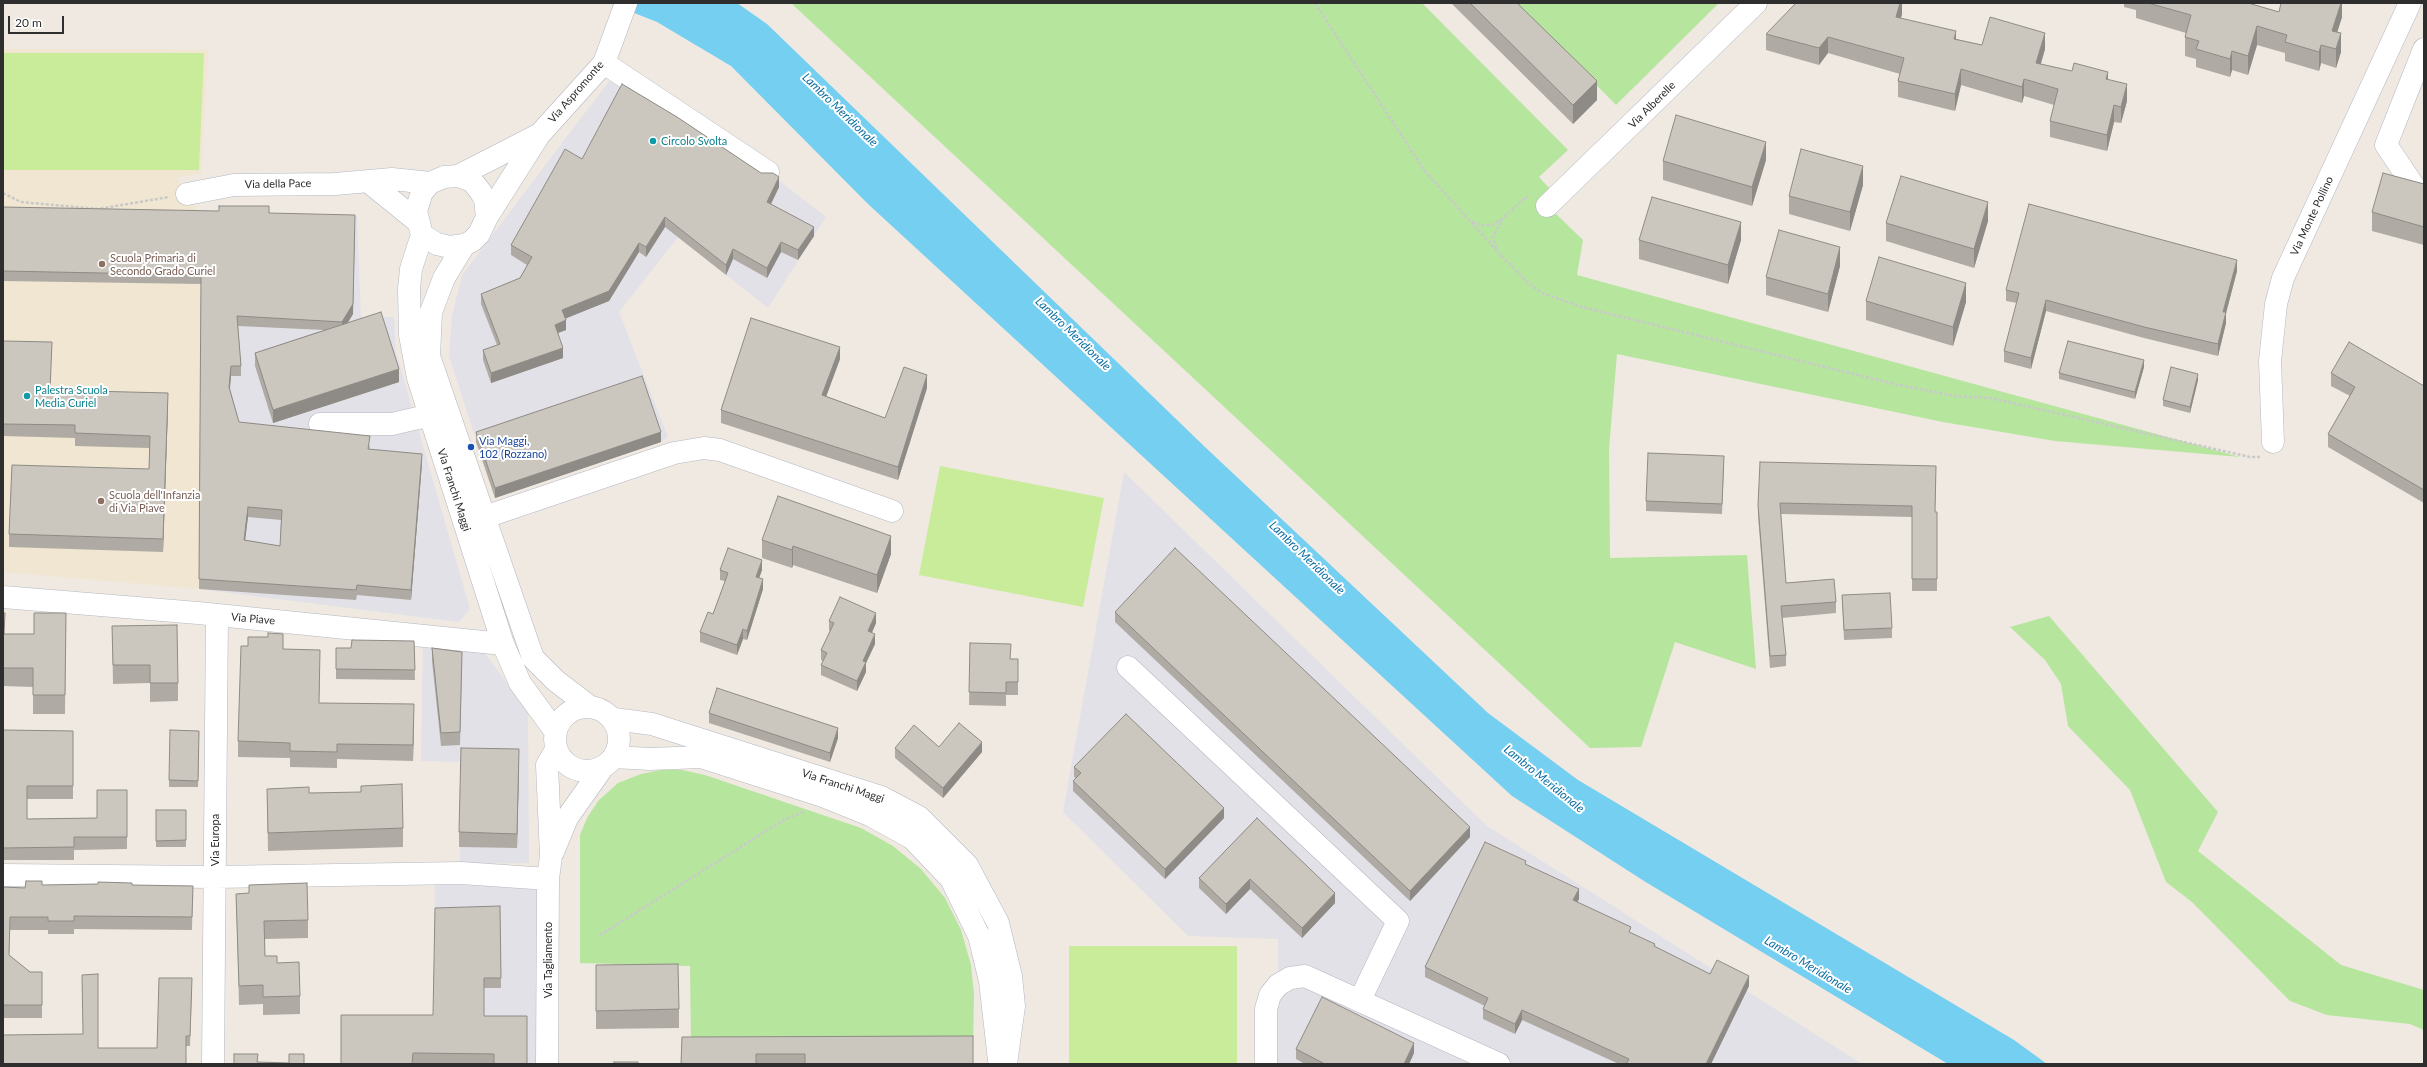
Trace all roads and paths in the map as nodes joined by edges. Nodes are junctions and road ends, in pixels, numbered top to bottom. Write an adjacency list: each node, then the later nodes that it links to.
1 (626, 3): 6 (street, Via Aspromonte)
2 (1315, 3): 18 (path)
3 (1756, 3): 15 (street, Via Alberelle)
4 (2410, 3): 24 (street, Via Monte Pollino)
5 (2424, 49): 12 (street)
6 (604, 63): 7 (street, Via Aspromonte); 8 (street)
7 (539, 135): 9 (street, Via Aspromonte); 16 (street, Via Aspromonte)
8 (768, 172)
9 (458, 176): 11 (street); 16 (street)
10 (369, 182): 11 (street, Via della Pace); 14 (street, Via della Pace); 19 (street)
11 (430, 183): 19 (street)
12 (2415, 188)
13 (3, 193): 14 (path)
14 (187, 194)
15 (1547, 206): 17 (path)
16 (487, 217): 20 (street)
17 (1502, 219): 18 (path); 21 (path)
18 (1471, 221): 21 (path)
19 (420, 228): 20 (street); 22 (street, Via Franchi Maggi)
20 (464, 245): 22 (street, Via Franchi Maggi)
21 (1497, 251): 24 (path)
22 (439, 414): 23 (street); 26 (street, Via Franchi Maggi)
23 (320, 424)
24 (2273, 442)
25 (892, 511): 26 (street)
26 (475, 521): 29 (street, Via Franchi Maggi); 31 (street, Via Franchi Maggi)
27 (3, 597): 28 (street, Via Piave)
28 (217, 616): 29 (street, Via Piave); 38 (street, Via Europa)
29 (503, 644): 33 (street, Via Franchi Maggi)
30 (1128, 668): 41 (street)
31 (589, 706): 32 (street); 33 (street)
32 (614, 719): 34 (street); 45 (street, Via Franchi Maggi)
33 (556, 741): 34 (street); 36 (street, Via Tagliamento)
34 (609, 762): 36 (street, Via Tagliamento); 44 (street, Via Franchi Maggi)
35 (808, 810): 40 (path)
36 (551, 856): 39 (street, Via Tagliamento)
37 (3, 875): 38 (street)
38 (215, 877): 39 (street); 42 (street, Via Europa)
39 (548, 878): 43 (street, Via Tagliamento)
40 (600, 935)
41 (1360, 1000): 46 (street); 47 (street)
42 (213, 1064)
43 (547, 1064)
44 (999, 1064)
45 (1006, 1064)
46 (1266, 1064)
47 (1499, 1064)

